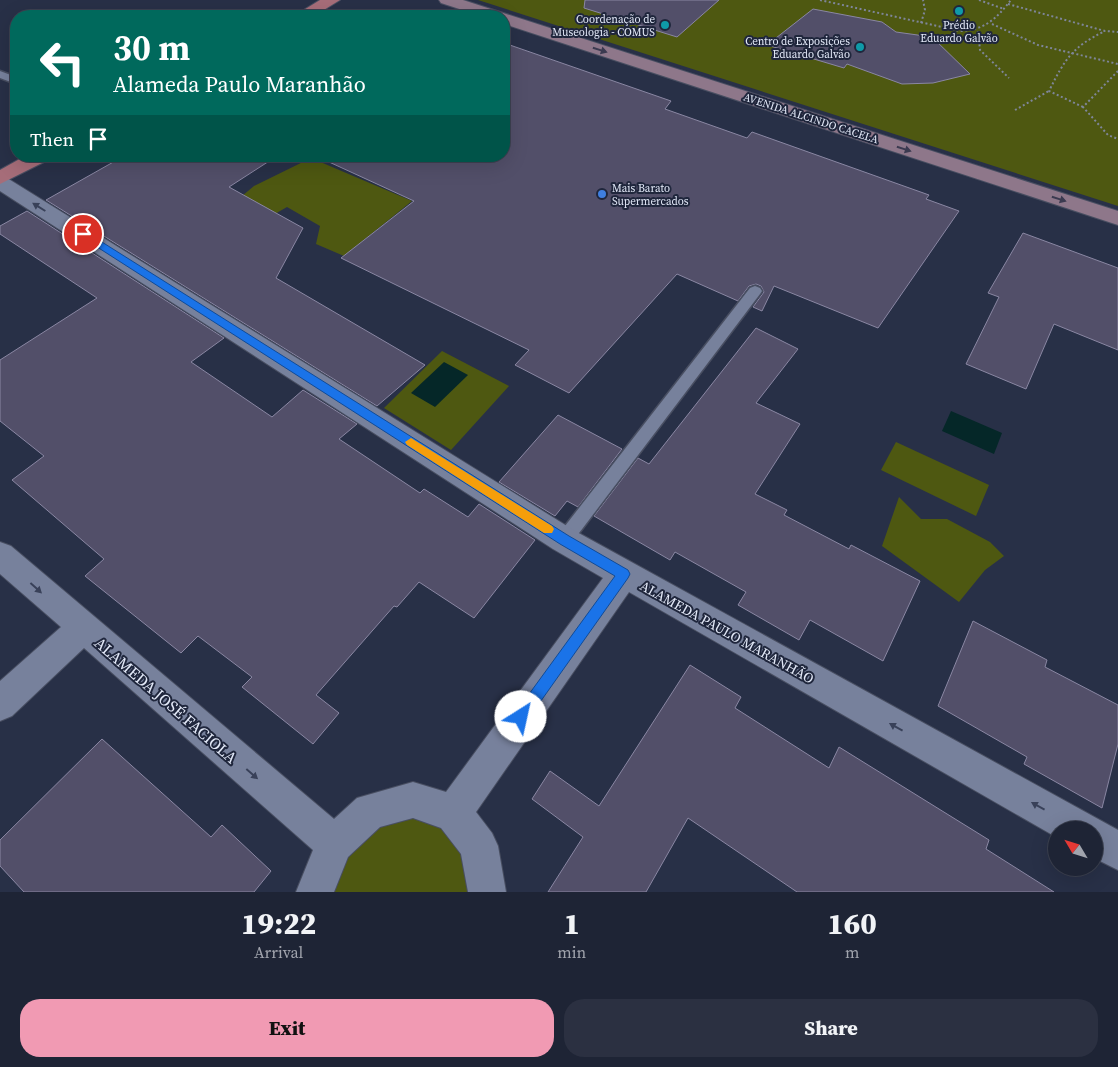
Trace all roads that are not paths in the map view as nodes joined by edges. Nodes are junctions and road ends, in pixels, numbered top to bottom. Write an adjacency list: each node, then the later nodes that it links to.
1 (332, 0): 3 (main road)
2 (447, 0): 4 (main road)
3 (313, 10)
4 (478, 10)
5 (510, 20): 8 (main road, AVENIDA ALCINDO CACELA, one-way to 8)
6 (31, 162): 7 (main road)
7 (0, 180): 10 (street, ALAMEDA PAULO MARANHÃO, one-way to 7)
8 (1118, 218)
9 (756, 292): 10 (lane)
10 (564, 540): 12 (street, ALAMEDA PAULO MARANHÃO)
11 (0, 555): 13 (street, ALAMEDA JOSÉ FACIOLA, one-way to 13)
12 (624, 574): 15 (street); 16 (street, ALAMEDA PAULO MARANHÃO, one-way to 12)
13 (82, 629): 14 (street); 18 (street, ALAMEDA JOSÉ FACIOLA, one-way to 18)
14 (0, 704)
15 (453, 813): 18 (street); 21 (street)
16 (1064, 821)
17 (1103, 843): 19 (street)
18 (334, 844): 20 (street)
19 (1118, 851)
20 (315, 892)
21 (487, 892)

